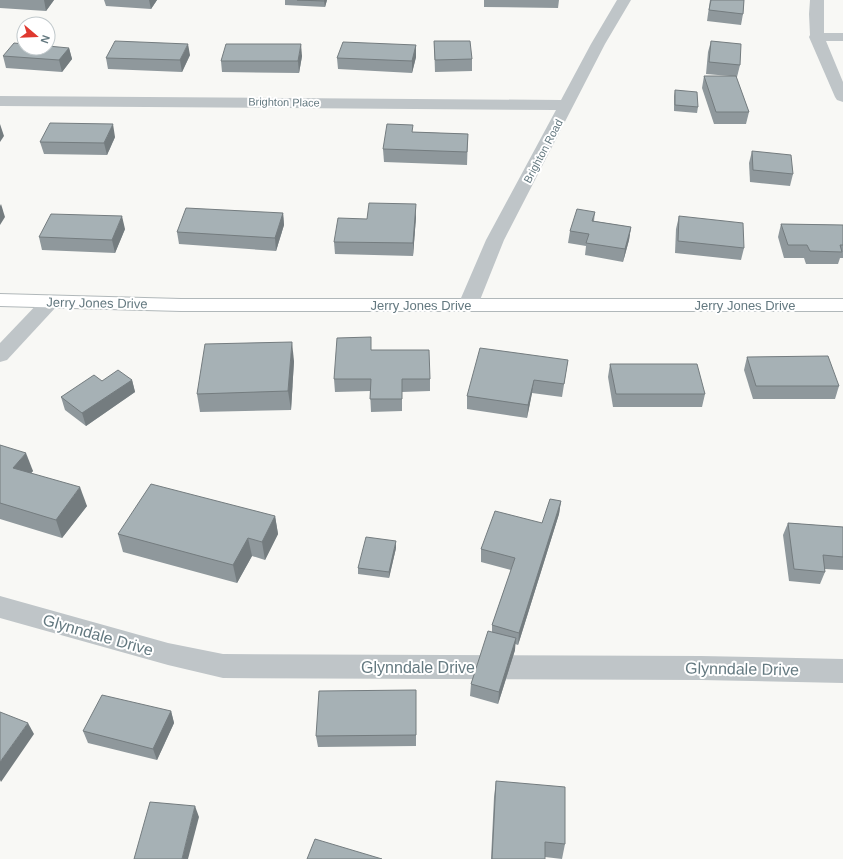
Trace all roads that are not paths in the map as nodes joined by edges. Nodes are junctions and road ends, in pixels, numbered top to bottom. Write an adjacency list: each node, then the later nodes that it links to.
1 (624, 0): 9 (street, Brighton Road)
2 (817, 0): 3 (street)
3 (816, 37): 4 (street); 5 (street)
4 (843, 37)
5 (826, 65): 6 (street); 7 (street)
6 (843, 65)
7 (843, 97)
8 (0, 101): 9 (street, Brighton Place)
9 (567, 105): 12 (street, Brighton Road)
10 (0, 300): 11 (main road, Jerry Jones Drive)
11 (48, 303): 12 (main road, Jerry Jones Drive); 14 (street)
12 (468, 305): 13 (main road, Jerry Jones Drive)
13 (843, 305)
14 (0, 355)
15 (0, 607): 16 (street, Glynndale Drive)
16 (843, 672)

